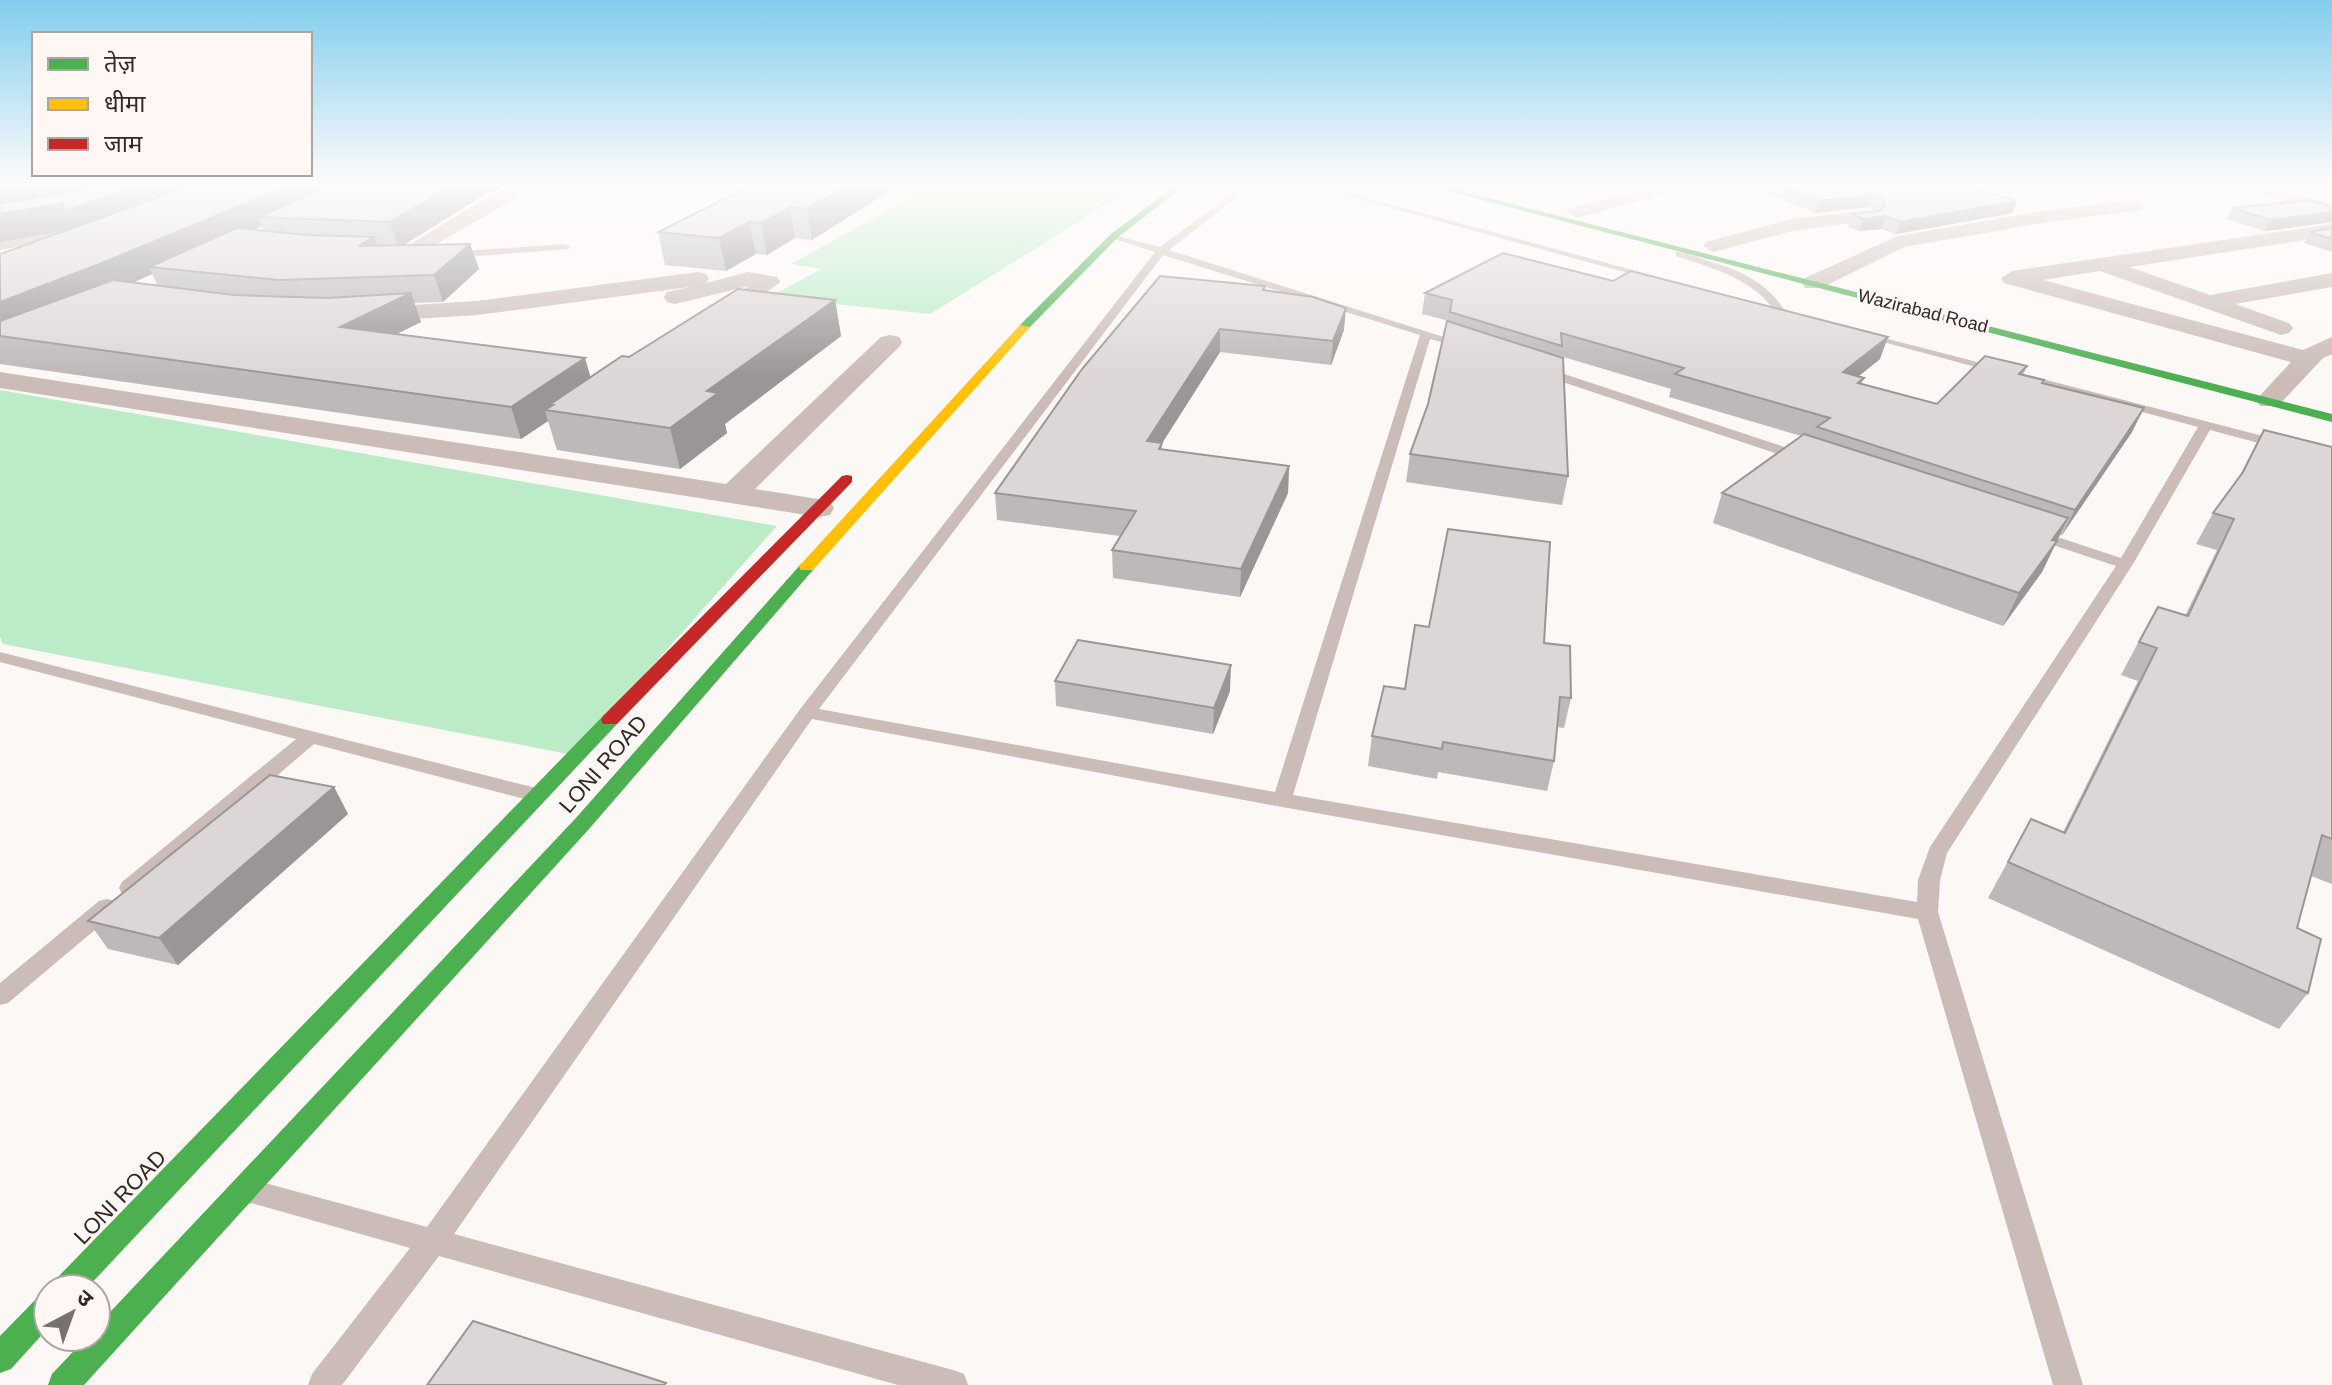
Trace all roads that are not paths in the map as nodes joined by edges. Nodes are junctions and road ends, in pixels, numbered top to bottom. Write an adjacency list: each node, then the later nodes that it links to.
1 (410, 248): 15 (street)
2 (556, 248): 14 (lane)
3 (1102, 248): 24 (main road, LONI ROAD)
4 (1150, 248): 12 (lane)
5 (1166, 248): 12 (lane)
6 (1545, 248): 20 (lane)
7 (1664, 248): 26 (lane)
8 (1683, 248): 17 (main road, Wazirabad Road)
9 (1719, 248): 17 (main road, Wazirabad Road)
10 (1886, 248): 17 (street)
11 (2212, 248): 16 (street)
12 (1161, 251): 31 (lane); 52 (lane)
13 (424, 256): 15 (lane)
14 (436, 256)
15 (393, 257)
16 (2100, 264): 21 (street); 28 (street)
17 (1821, 278): 38 (main road, Wazirabad Road)
18 (698, 279): 29 (street)
19 (2332, 280): 21 (street)
20 (1703, 290)
21 (2209, 302): 28 (street); 34 (street)
22 (650, 303): 32 (street)
23 (1013, 303): 24 (main road)
24 (1043, 307): 58 (main road, LONI ROAD)
25 (1764, 307): 26 (lane)
26 (1780, 311): 27 (lane)
27 (1795, 315)
28 (2149, 315): 34 (street)
29 (340, 317)
30 (1856, 331): 41 (lane)
31 (1426, 334): 35 (lane); 55 (lane)
32 (694, 335)
33 (890, 342): 47 (street)
34 (2323, 349): 38 (street)
35 (1483, 352)
36 (1526, 365): 45 (lane)
37 (0, 380): 44 (street)
38 (2275, 394): 39 (main road, Wazirabad Road); 40 (main road, Wazirabad Road)
39 (2332, 401)
40 (2332, 418)
41 (2206, 425): 43 (lane); 50 (lane)
42 (541, 442): 44 (street)
43 (2290, 447)
44 (515, 460): 47 (street)
45 (1811, 460)
46 (862, 462): 48 (main road, LONI ROAD)
47 (733, 494): 48 (street)
48 (819, 508): 54 (main road, LONI ROAD)
49 (2020, 530): 50 (lane)
50 (2125, 564): 56 (lane)
51 (0, 657): 53 (lane)
52 (807, 712): 55 (lane); 59 (lane)
53 (312, 736): 54 (lane); 57 (lane)
54 (536, 795): 58 (main road, LONI ROAD)
55 (1282, 800): 56 (lane)
56 (1927, 912): 66 (lane)
57 (1, 993)
58 (214, 1178): 59 (lane); 60 (main road, LONI ROAD); 63 (main road, LONI ROAD)
59 (433, 1241): 64 (lane); 65 (lane)
60 (87, 1273)
61 (32, 1324): 62 (main road)
62 (0, 1358)
63 (63, 1385)
64 (323, 1385)
65 (953, 1385)
66 (2068, 1385)

